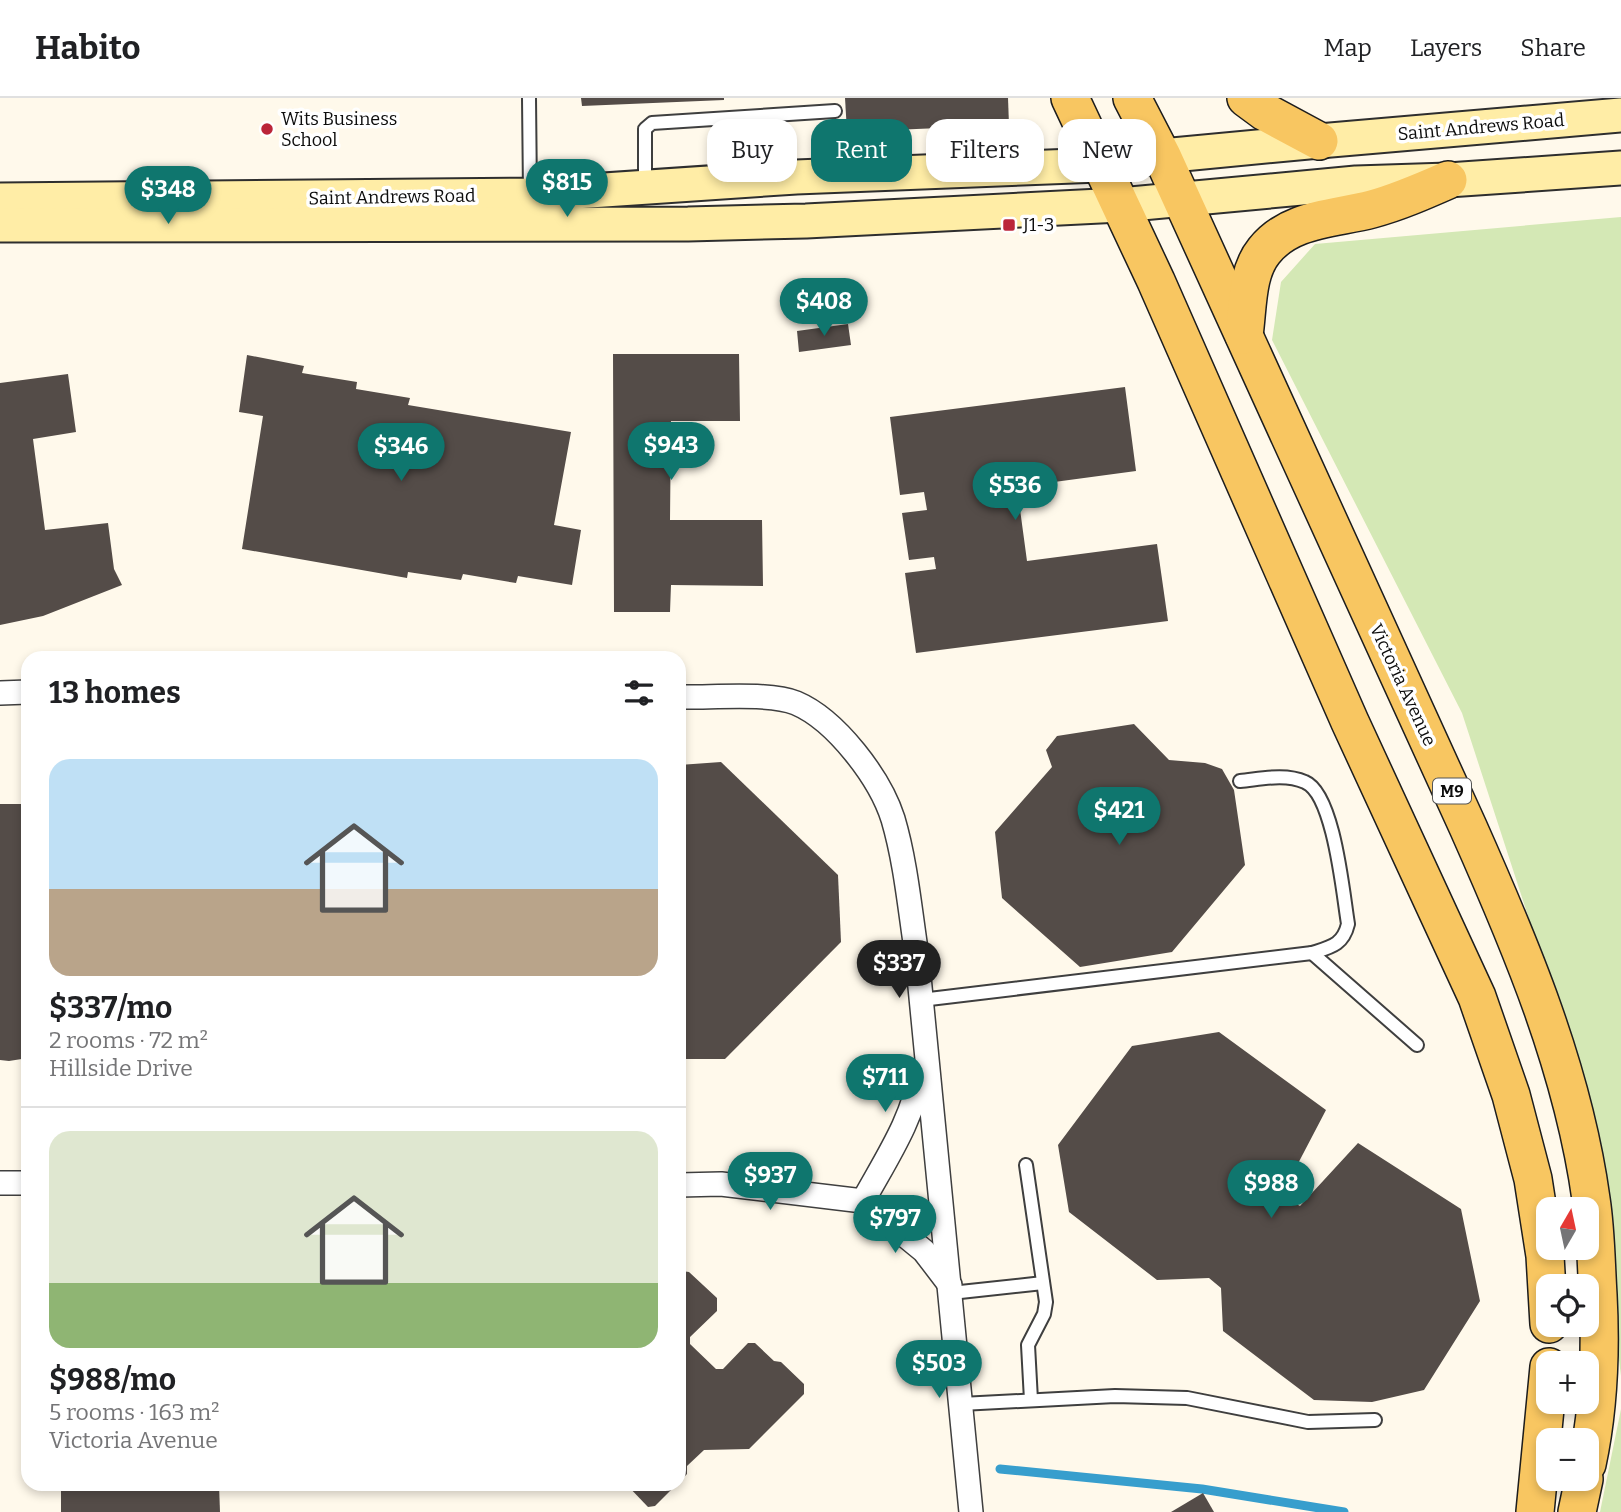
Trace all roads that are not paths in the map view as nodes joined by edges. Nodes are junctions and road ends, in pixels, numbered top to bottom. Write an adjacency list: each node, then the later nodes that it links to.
1 (529, 98): 19 (lane)
2 (1070, 98): 7 (main road)
3 (1132, 98): 9 (main road, Victoria Avenue / M9)
4 (1246, 98): 8 (main road)
5 (835, 111): 15 (lane)
6 (1621, 116): 8 (main road, Saint Andrews Road)
7 (1079, 119)
8 (1319, 141): 9 (main road, Saint Andrews Road)
9 (1162, 156): 10 (main road, Saint Andrews Road); 17 (main road, Victoria Avenue / M9)
10 (1156, 157)
11 (1058, 167): 15 (main road, Saint Andrews Road)
12 (1621, 168): 13 (main road, Saint Andrews Road)
13 (1448, 180): 17 (main road, Saint Andrews Road); 21 (main road)
14 (1108, 182): 18 (main road)
15 (645, 187): 19 (main road, Saint Andrews Road)
16 (0, 200): 19 (main road, Saint Andrews Road)
17 (1182, 201): 18 (main road, Saint Andrews Road); 21 (main road, Victoria Avenue / M9)
18 (1120, 205): 19 (main road, Saint Andrews Road); 35 (main road)
19 (532, 210): 20 (main road, Saint Andrews Road)
20 (0, 225)
21 (1244, 335): 42 (main road, Victoria Avenue / M9)
22 (21, 692): 23 (street)
23 (0, 693)
24 (686, 697): 27 (street)
25 (1241, 781): 26 (lane)
26 (1312, 953): 27 (lane); 29 (lane)
27 (921, 1000): 28 (street)
28 (924, 1032): 34 (street); 37 (street)
29 (1417, 1045)
30 (1026, 1165): 36 (lane)
31 (0, 1183): 32 (street)
32 (21, 1183)
33 (686, 1185): 34 (street)
34 (863, 1201): 37 (street)
35 (1546, 1274)
36 (1043, 1283): 37 (lane); 38 (lane)
37 (951, 1289): 39 (street)
38 (1031, 1400): 39 (lane); 41 (lane)
39 (961, 1404): 44 (street)
40 (1544, 1414): 45 (main road)
41 (1375, 1420)
42 (1593, 1428)
43 (1581, 1491): 46 (main road)
44 (971, 1512)
45 (1535, 1512)
46 (1577, 1512)

